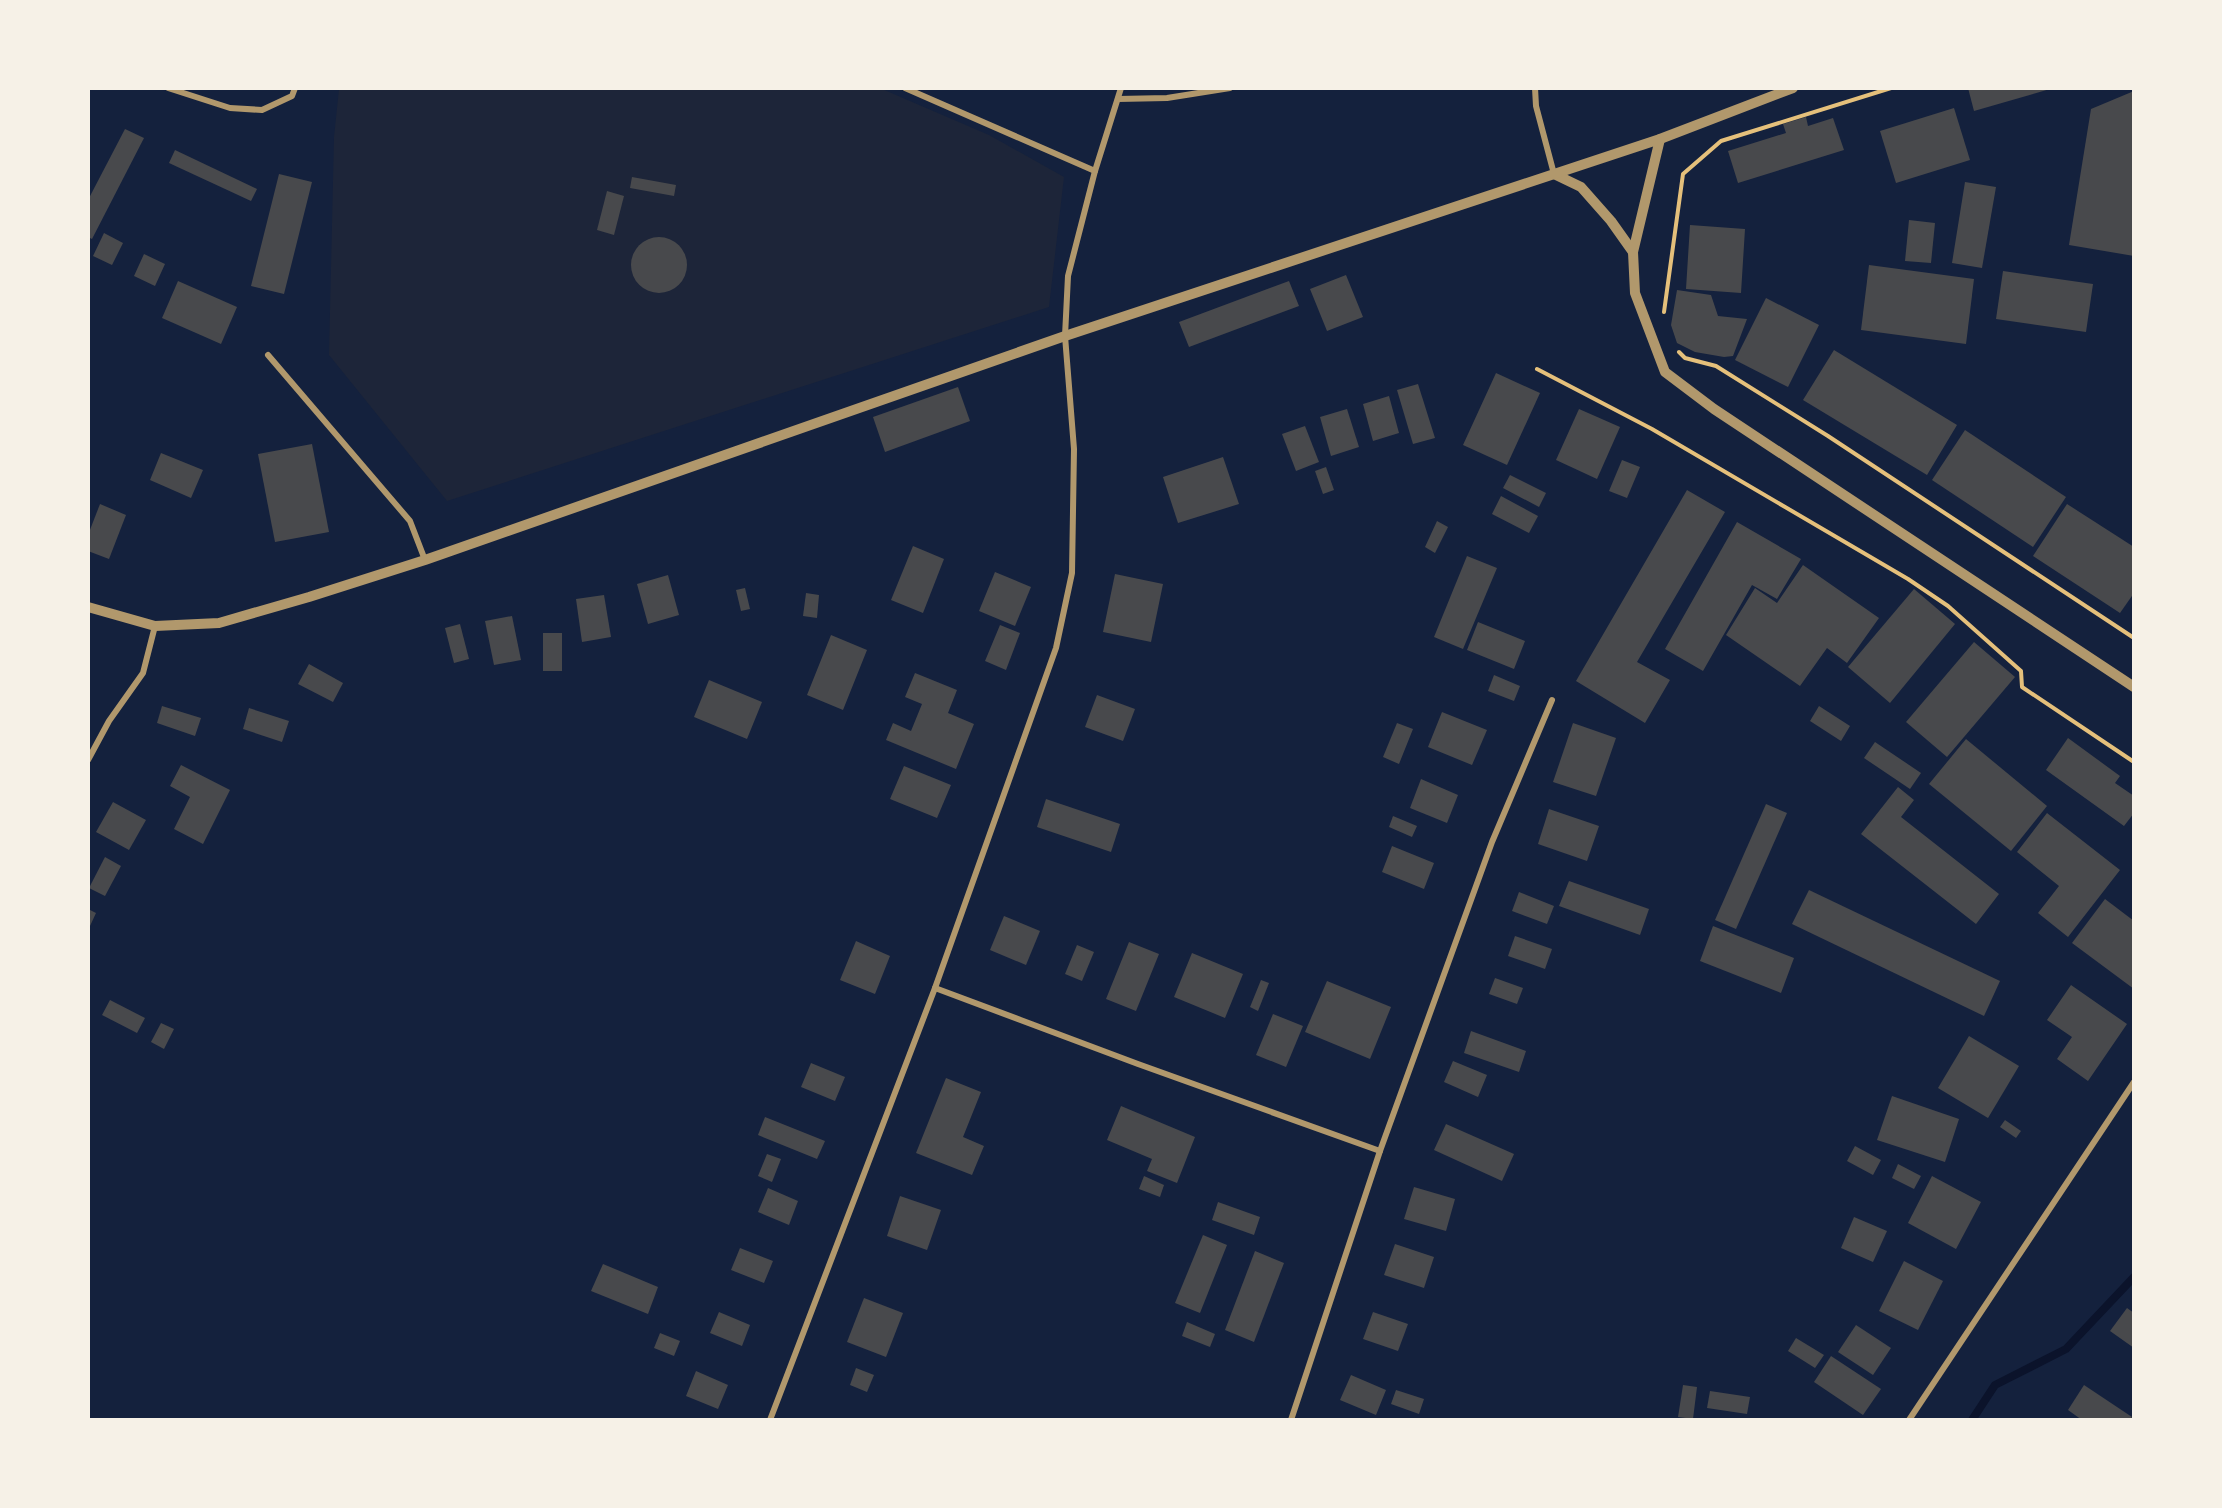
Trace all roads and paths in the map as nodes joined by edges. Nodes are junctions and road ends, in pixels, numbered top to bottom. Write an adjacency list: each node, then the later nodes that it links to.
1 (168, 88): 2 (street)
2 (295, 88)
3 (905, 88): 11 (street)
4 (1121, 88): 9 (street)
5 (1230, 88): 9 (street)
6 (1535, 88): 12 (street)
7 (1792, 88): 10 (street)
8 (1891, 88): 14 (path)
9 (1118, 99): 11 (street)
10 (1660, 139): 12 (street); 13 (street)
11 (1095, 171): 15 (street)
12 (1554, 174): 13 (street); 15 (street)
13 (1632, 252): 23 (street)
14 (1666, 322)
15 (1065, 336): 19 (street); 27 (street)
16 (1672, 345): 22 (path)
17 (268, 355): 19 (street)
18 (1537, 369): 26 (path)
19 (425, 560): 21 (street)
20 (88, 607): 21 (street)
21 (155, 626): 25 (street)
22 (2133, 638)
23 (2133, 687)
24 (1552, 700): 29 (street)
25 (88, 760)
26 (2133, 762)
27 (934, 987): 29 (street); 30 (street)
28 (2133, 1082): 32 (street)
29 (1380, 1151): 31 (street)
30 (772, 1419)
31 (1291, 1419)
32 (1909, 1419)

